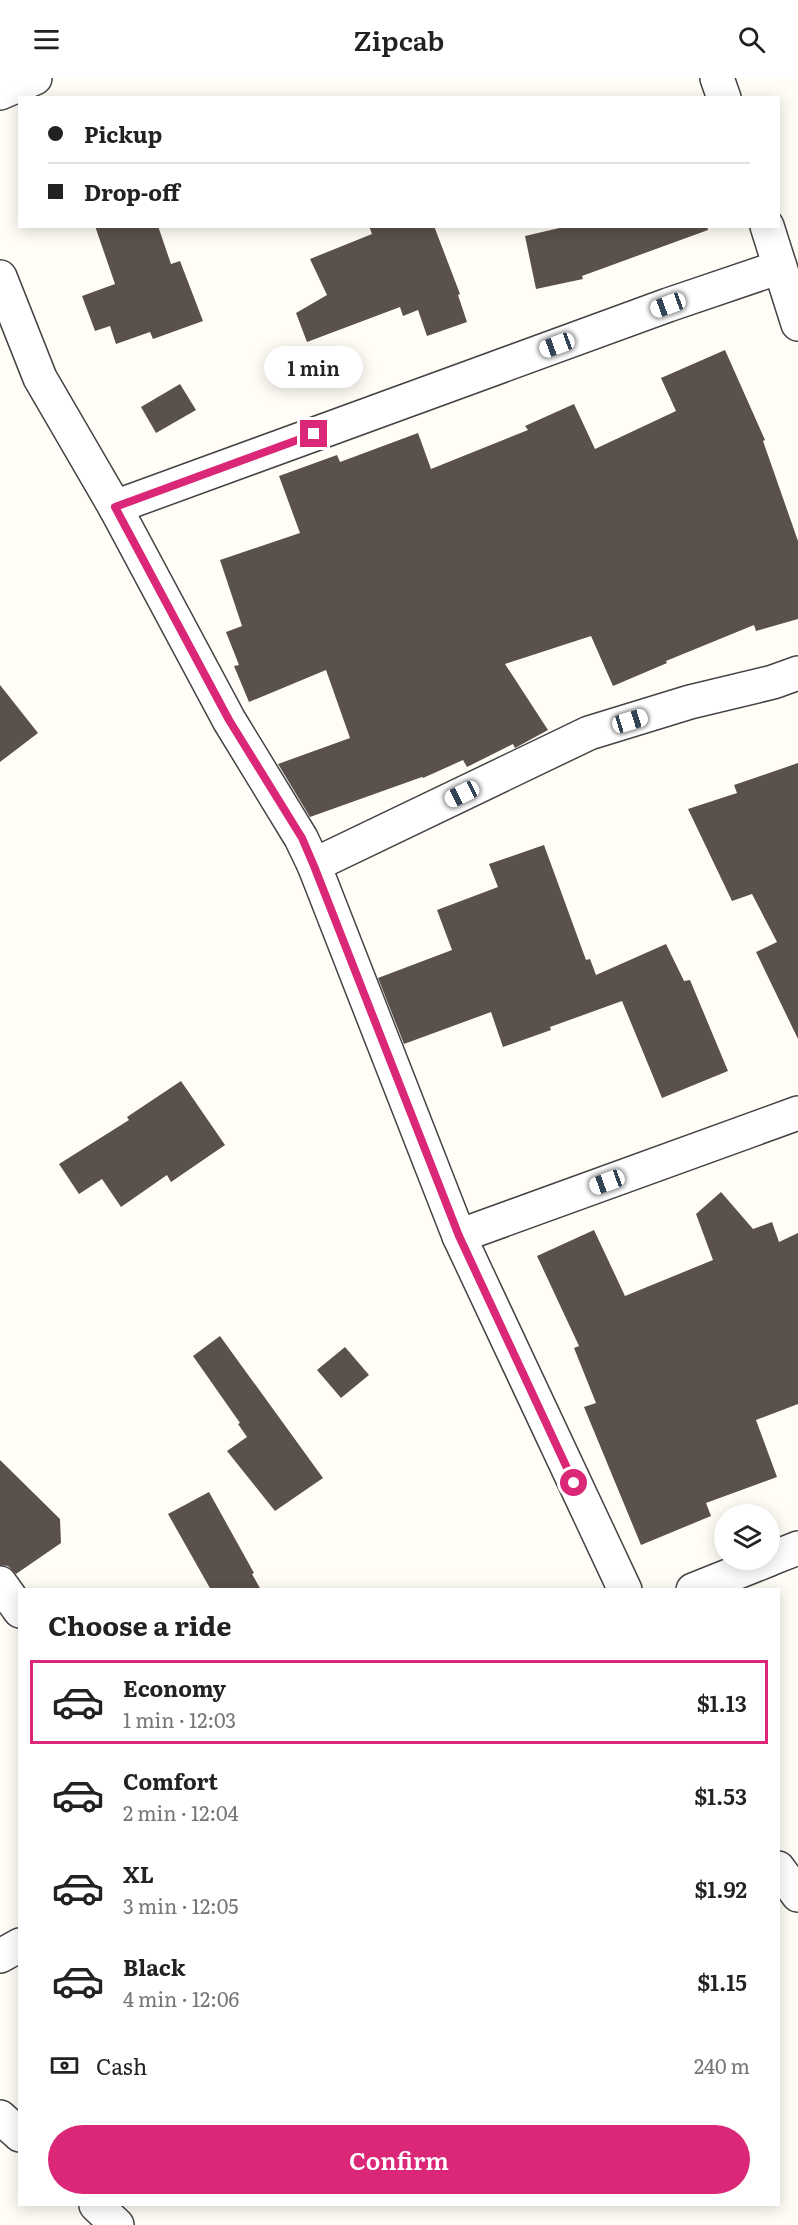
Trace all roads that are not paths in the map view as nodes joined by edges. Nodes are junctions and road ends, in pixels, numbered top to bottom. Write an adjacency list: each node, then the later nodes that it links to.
1 (35, 78): 3 (street)
2 (717, 78): 4 (street)
3 (0, 93)
4 (723, 96)
5 (768, 228): 6 (street)
6 (780, 267): 8 (street); 9 (street)
7 (0, 277): 9 (street)
8 (798, 324)
9 (115, 507): 11 (street)
10 (798, 673): 11 (street)
11 (314, 866): 13 (street)
12 (798, 1113): 13 (street)
13 (459, 1236): 18 (street)
14 (798, 1548): 15 (street)
15 (780, 1555)
16 (744, 1570): 19 (street)
17 (0, 1583): 20 (street)
18 (624, 1588)
19 (698, 1588)
20 (18, 1608)
21 (780, 1871): 22 (street)
22 (798, 1895)
23 (18, 1946): 24 (street)
24 (0, 1956)
25 (0, 2117): 26 (street)
26 (18, 2133)
27 (97, 2206): 28 (street)
28 (117, 2225)

